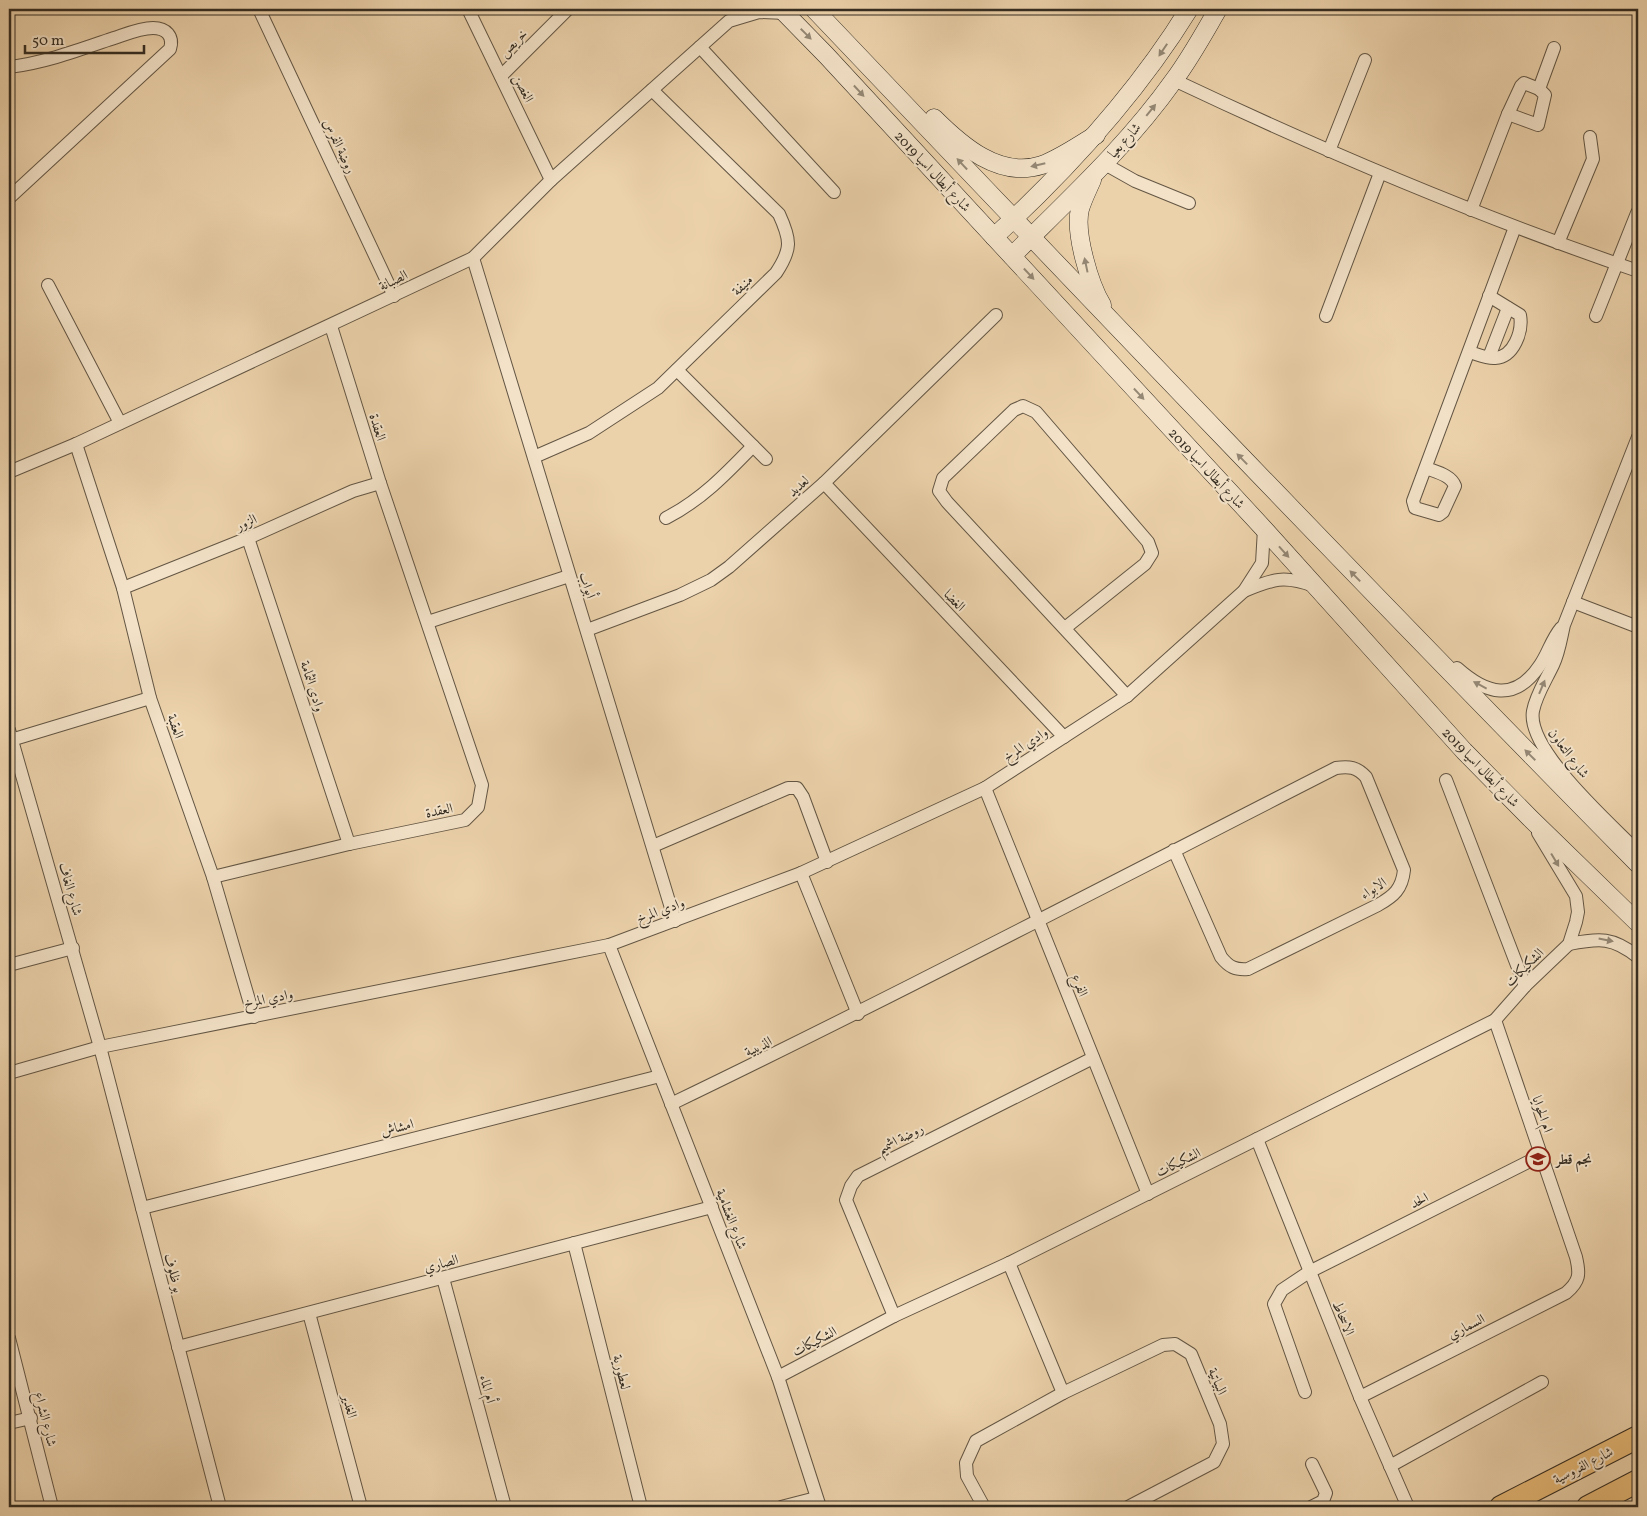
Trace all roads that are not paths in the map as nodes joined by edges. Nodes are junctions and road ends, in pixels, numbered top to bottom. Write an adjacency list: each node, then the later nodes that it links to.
1 (259, 9): 41 (street, روضة الفرس)
2 (468, 9): 15 (street, الغصن)
3 (568, 9): 15 (street, خريص)
4 (736, 9): 10 (street, الصبانة)
5 (814, 9): 31 (main road, شارع أبطال اسيا 2019, one-way to 5)
6 (829, 9): 20 (main road, one-way to 6)
7 (1189, 9): 20 (main road, شارع بعيا, one-way to 20)
8 (1218, 9): 16 (main road, شارع بعيا)
9 (783, 11): 10 (street, الصبانة); 34 (main road, شارع أبطال اسيا 2019, one-way to 34)
10 (729, 21): 11 (street, الصبانة)
11 (700, 47): 18 (street, الصبانة); 26 (street)
12 (1554, 48): 17 (street)
13 (1365, 60): 22 (street)
14 (9, 67): 27 (street)
15 (501, 76): 25 (street, الغصن)
16 (1174, 80): 22 (street); 23 (main road, شارع بعيا, one-way to 16)
17 (1538, 89): 19 (street); 19 (street)
18 (652, 90): 25 (street, الصبانة); 51 (street, منيفة)
19 (1508, 114): 29 (street)
20 (1096, 135): 31 (main road, شارع بعيا)
21 (1590, 137): 35 (street)
22 (1329, 151): 24 (street)
23 (1099, 168): 28 (street); 33 (main road, شارع بعيا); 47 (main road, one-way to 23)
24 (1380, 173): 29 (street); 45 (street)
25 (552, 180): 37 (street, الصبانة)
26 (834, 192)
27 (9, 198)
28 (1189, 203)
29 (1471, 210): 32 (street)
30 (1637, 213): 38 (street)
31 (1014, 219): 33 (main road, شارع أبطال اسيا 2019); 34 (main road, شارع بعيا)
32 (1515, 227): 35 (street); 42 (street)
33 (1031, 237): 36 (main road, شارع بعيا); 47 (main road, شارع أبطال اسيا 2019)
34 (994, 238): 36 (main road, شارع أبطال اسيا 2019)
35 (1558, 243): 38 (street)
36 (1012, 256): 63 (main road, شارع أبطال اسيا 2019, one-way to 63)
37 (473, 258): 41 (street, الصبانة); 56 (street, أبواب)
38 (1617, 264): 39 (street); 46 (street)
39 (1638, 271)
40 (48, 285): 52 (street)
41 (394, 296): 48 (street, الصبانة)
42 (1489, 296): 43 (street); 49 (street)
43 (1508, 308): 50 (street); 50 (street)
44 (996, 315): 61 (street, لعديد)
45 (1326, 316)
46 (1596, 316)
47 (1114, 325): 69 (main road, شارع أبطال اسيا 2019, one-way to 47)
48 (330, 326): 52 (street, الصبانة); 60 (street, العقدة)
49 (1469, 352): 50 (street); 58 (street)
50 (1489, 357)
51 (677, 370): 55 (street); 56 (street, منيفة)
52 (120, 424): 54 (street, الصبانة)
53 (1638, 437): 70 (street, شارع التعاون)
54 (76, 444): 59 (street, الصبانة); 67 (street, العقبة)
55 (753, 446): 57 (street); 62 (street)
56 (534, 458): 65 (street, أبواب)
57 (766, 459)
58 (1426, 468)
59 (9, 472)
60 (380, 483): 64 (street, الزور); 71 (street, العقدة)
61 (824, 483): 75 (street, لعديد); 79 (street, الغضا)
62 (666, 518)
63 (1264, 529): 66 (main road, شارع أبطال اسيا 2019, one-way to 66); 68 (street, وادي المرخ)
64 (248, 538): 67 (street, الزور); 83 (street, وادى الثمامة)
65 (569, 576): 71 (street); 75 (street, أبواب)
66 (1315, 586): 68 (street, وادي المرخ); 82 (main road, شارع أبطال اسيا 2019)
67 (123, 588): 77 (street, العقبة)
68 (1244, 591): 76 (street, وادي المرخ)
69 (1372, 594): 72 (street, شارع التعاون, one-way to 69); 88 (main road, شارع أبطال اسيا 2019, one-way to 69)
70 (1573, 602): 72 (street, شارع التعاون); 73 (street)
71 (428, 622): 83 (street, العقدة)
72 (1564, 625): 86 (street, شارع التعاون, one-way to 72)
73 (1638, 627)
74 (1065, 628): 74 (street); 76 (street)
75 (587, 630): 84 (street, أبواب)
76 (1127, 696): 79 (street, وادي المرخ)
77 (150, 698): 78 (street, شارع الغاف); 90 (street, العقبة)
78 (10, 735): 96 (street, شارع الغاف)
79 (1064, 737): 81 (street, وادي المرخ)
80 (1446, 780): 99 (street)
81 (985, 788): 87 (street, وادي المرخ); 91 (street, الفرع)
82 (1530, 818): 93 (main road, شارع أبطال اسيا 2019); 94 (street, one-way to 94)
83 (349, 844): 90 (street, العقدة)
84 (653, 846): 87 (street); 92 (street, أبواب)
85 (1174, 850): 85 (street, الابواء); 91 (street, الابواء)
86 (1638, 852)
87 (827, 862): 89 (street, وادي المرخ)
88 (1638, 864)
89 (801, 873): 92 (street, وادي المرخ); 100 (street)
90 (213, 877): 101 (street, العقبة)
91 (1038, 920): 100 (street, الذيبية); 104 (street, الفرع)
92 (675, 921): 95 (street, وادي المرخ)
93 (1638, 923)
94 (1569, 944): 97 (street, one-way to 97); 99 (street, الشكيكات)
95 (609, 945): 101 (street, وادي المرخ); 106 (street, شارع الغشامية)
96 (73, 948): 98 (street); 103 (street, شارع الغاف)
97 (1638, 957)
98 (9, 965)
99 (1525, 986): 102 (street, الشكيكات)
100 (858, 1014): 107 (street, الذيبية)
101 (254, 1016): 103 (street, وادي المرخ)
102 (1495, 1020): 108 (street, الشكيكات); 109 (street, ام الحوايا)
103 (100, 1047): 105 (street, وادي المرخ); 112 (street, بو ظلوف)
104 (1093, 1058): 110 (street, الفرع); 119 (street, روضة اشميم)
105 (9, 1073)
106 (660, 1076): 107 (street, شارع الغشامية); 112 (street, امشاش)
107 (671, 1104): 111 (street, شارع الغشامية)
108 (1256, 1140): 110 (street, الشكيكات); 115 (street, الاسحاط)
109 (1542, 1155): 115 (street, الحد); 116 (street, ام الحوايا)
110 (1148, 1194): 114 (street, الشكيكات)
111 (712, 1207): 113 (street, الصاري); 122 (street, شارع الغشامية)
112 (142, 1208): 121 (street, بو ظلوف)
113 (574, 1243): 117 (street, الصاري); 138 (street, لعطورية)
114 (1009, 1263): 119 (street, الشكيكات); 125 (street)
115 (1309, 1272): 124 (street, الحد); 126 (street, الاسحاط)
116 (1580, 1275): 126 (street, السماري)
117 (442, 1278): 118 (street, الصاري); 137 (street, أم الماء)
118 (309, 1313): 121 (street, الصاري); 136 (street, الغدير)
119 (894, 1316): 122 (street, الشكيكات)
120 (9, 1338): 127 (street, شارع الشراع)
121 (178, 1347): 135 (street, بو ظلوف)
122 (778, 1377): 133 (street, شارع الغشامية)
123 (1542, 1382): 131 (street)
124 (1305, 1392)
125 (1062, 1394): 140 (street, البياتية); 141 (street, البياتية)
126 (1360, 1397): 131 (street, الاسحاط)
127 (30, 1418): 128 (street); 134 (street, شارع الشراع)
128 (9, 1424)
129 (1638, 1437): 144 (highway, شارع الفروسية)
130 (1312, 1464): 142 (street)
131 (1390, 1466): 143 (street, الاسحاط)
132 (1638, 1481): 145 (highway)
133 (818, 1503): 139 (street)
134 (52, 1507)
135 (220, 1507)
136 (361, 1507)
137 (504, 1507)
138 (641, 1507)
139 (781, 1507)
140 (984, 1507)
141 (1128, 1507)
142 (1311, 1507)
143 (1408, 1507)
144 (1501, 1507)
145 (1588, 1507)

